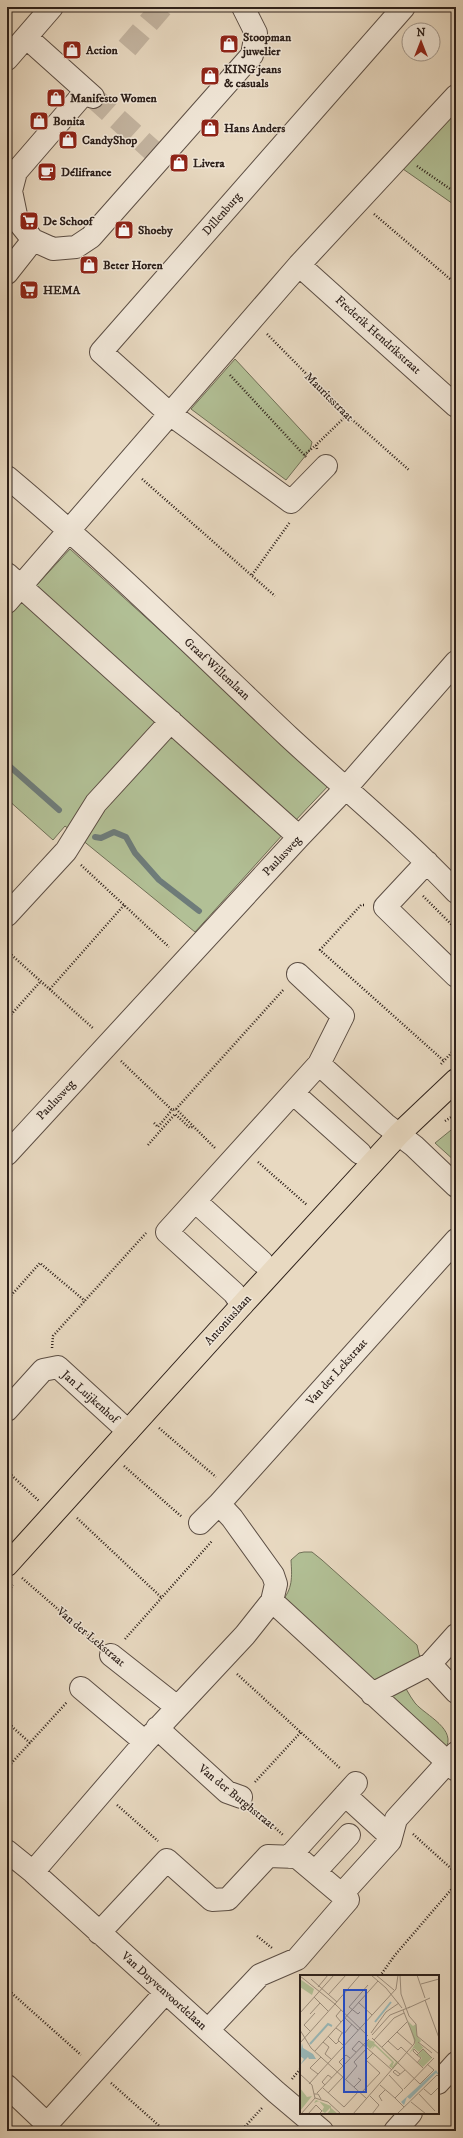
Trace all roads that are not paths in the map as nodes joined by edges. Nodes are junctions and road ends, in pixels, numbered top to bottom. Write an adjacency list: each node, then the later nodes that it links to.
1 (52, 7): 4 (street)
2 (243, 7): 7 (street)
3 (404, 7): 11 (street, Dillenburg)
4 (26, 37): 5 (street); 7 (street)
5 (7, 60)
6 (455, 99): 8 (street)
7 (33, 240): 9 (street)
8 (299, 265): 10 (street, Frederik Hendrikstraat); 11 (street)
9 (7, 273)
10 (456, 406)
11 (170, 414): 12 (street); 14 (street)
12 (323, 469)
13 (7, 476): 14 (street, Graaf Willemlaan)
14 (70, 530): 15 (street); 18 (street, Graaf Willemlaan)
15 (12, 588): 17 (street)
16 (456, 662): 18 (street, Paulusweg)
17 (171, 721): 19 (street); 22 (street)
18 (345, 789): 19 (street, Paulusweg); 20 (street, Graaf Willemlaan)
19 (299, 837): 30 (street, Paulusweg)
20 (427, 862): 21 (street, Graaf Willemlaan); 24 (street)
21 (456, 892)
22 (7, 915)
23 (298, 974): 25 (street)
24 (456, 976)
25 (320, 1064): 27 (street); 28 (street)
26 (456, 1080): 28 (main road, Antoniuslaan)
27 (293, 1093): 29 (street); 32 (street)
28 (399, 1134): 31 (street); 35 (main road, Antoniuslaan)
29 (360, 1153)
30 (7, 1154)
31 (456, 1186)
32 (195, 1201): 34 (street); 35 (street)
33 (456, 1240): 38 (street, Van der Lekstraat)
34 (262, 1262)
35 (242, 1305): 37 (main road, Antoniuslaan)
36 (7, 1410): 37 (street, Jan Luijkenhof)
37 (128, 1431): 40 (main road, Antoniuslaan)
38 (225, 1497): 39 (street, Van der Lekstraat); 41 (street)
39 (200, 1523)
40 (7, 1565)
41 (272, 1601): 47 (street); 48 (street)
42 (456, 1635): 44 (street)
43 (110, 1655): 48 (street, Van der Lekstraat)
44 (430, 1664): 46 (street); 47 (street)
45 (81, 1688): 49 (street)
46 (456, 1692)
47 (372, 1694): 50 (street)
48 (177, 1707): 49 (street)
49 (151, 1735): 51 (street, Van der Burghstraat); 56 (street)
50 (453, 1762): 52 (street)
51 (241, 1797)
52 (393, 1828): 55 (street); 58 (street)
53 (7, 1851): 56 (street, Van Duyvenvoordelaan)
54 (368, 1852): 57 (street)
55 (290, 1857): 57 (street); 59 (street)
56 (33, 1872): 59 (street, Van Duyvenvoordelaan)
57 (315, 1872): 58 (street)
58 (341, 1895): 61 (street)
59 (100, 1933): 60 (street, Van Duyvenvoordelaan)
60 (165, 1993): 61 (street, Van Duyvenvoordelaan); 67 (street)
61 (208, 2030): 66 (street, Van Duyvenvoordelaan)
62 (456, 2063): 63 (street)
63 (439, 2082)
64 (7, 2086): 67 (street)
65 (410, 2114): 68 (street)
66 (310, 2127)
67 (47, 2128)
68 (395, 2131)

